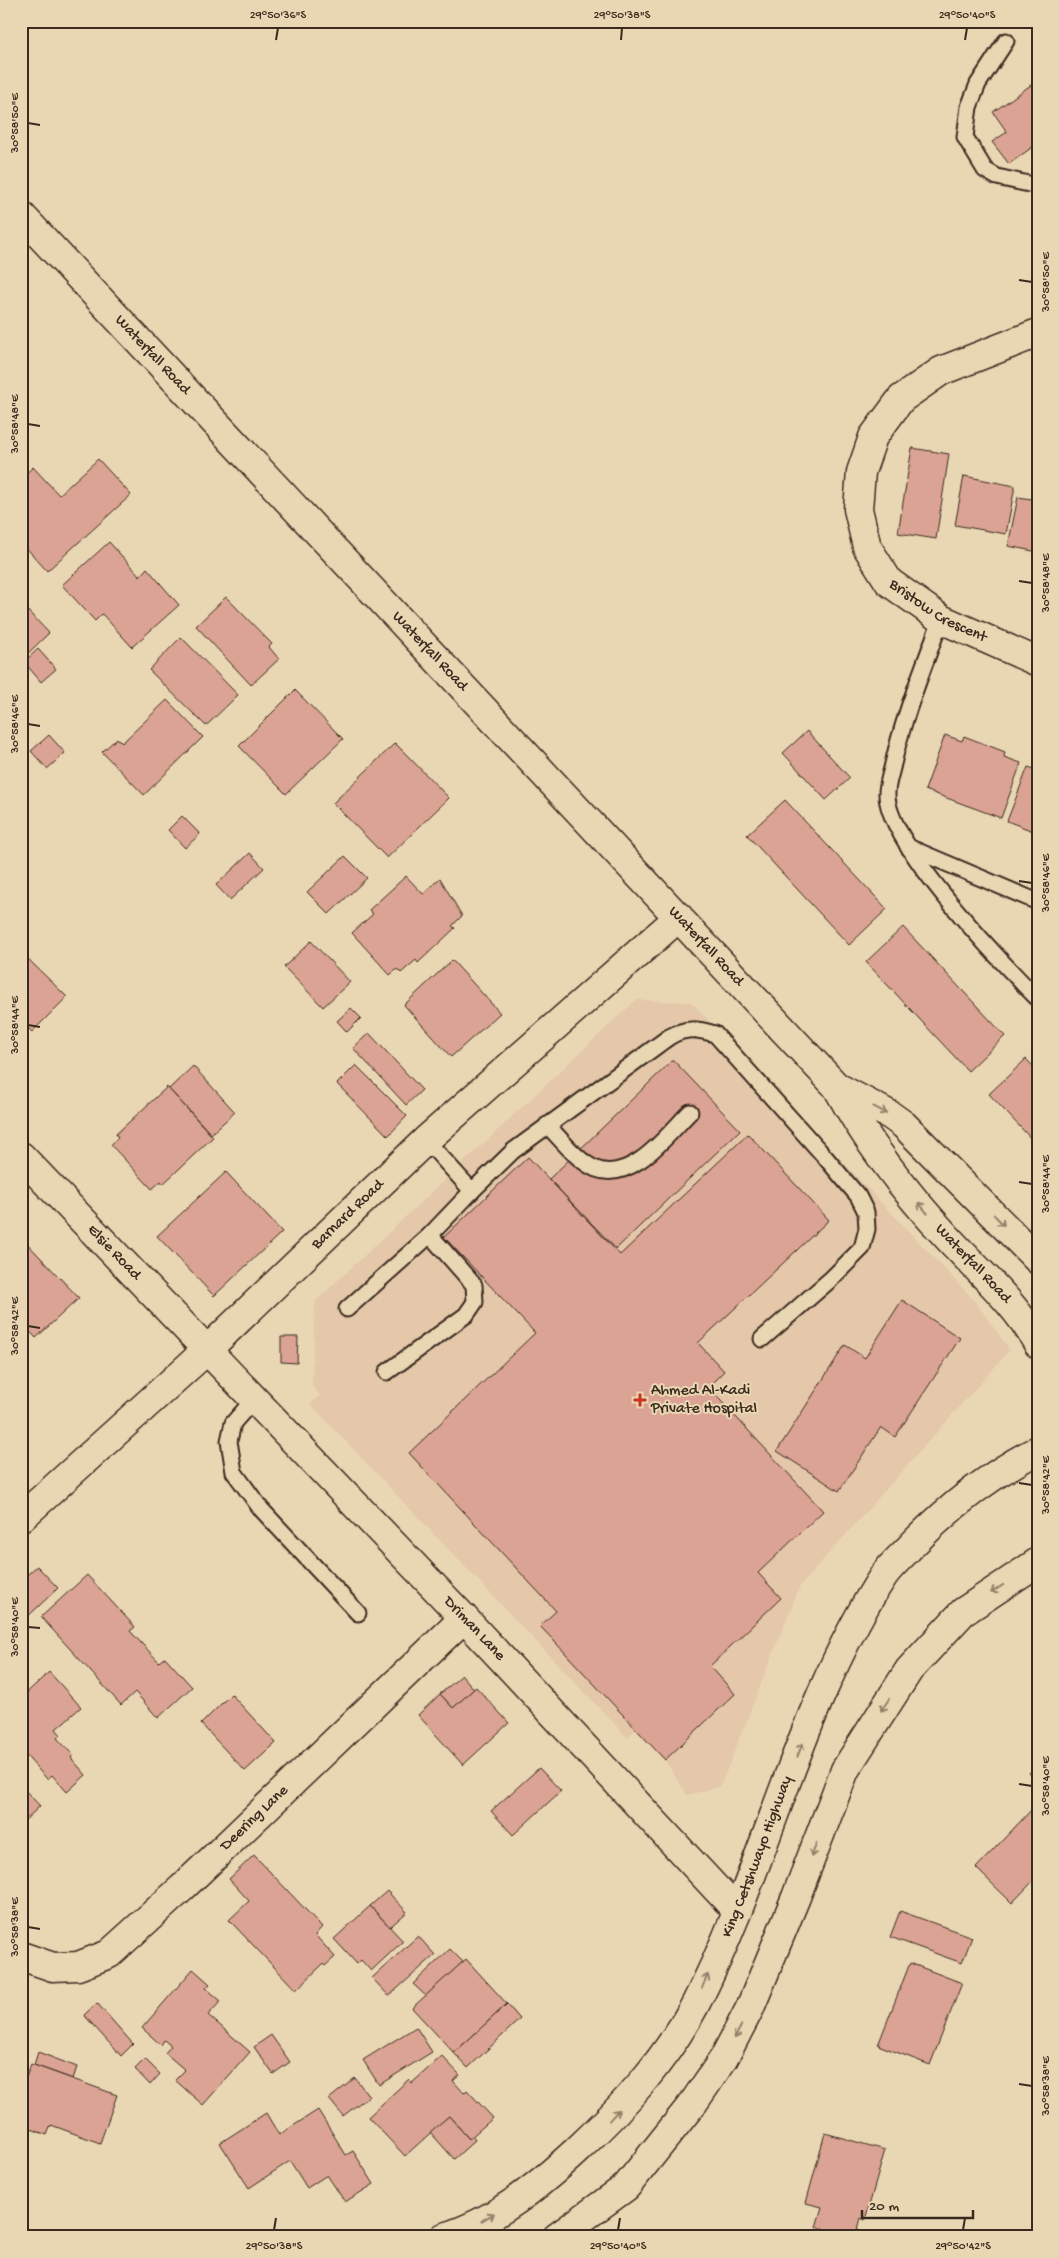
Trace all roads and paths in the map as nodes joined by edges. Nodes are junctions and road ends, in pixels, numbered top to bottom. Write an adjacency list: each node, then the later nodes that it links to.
1 (1006, 41): 2 (lane)
2 (1038, 186)
3 (21, 215): 9 (street, Waterfall Road)
4 (1038, 333): 5 (street, Bristow Crescent)
5 (941, 619): 6 (street, Bristow Crescent); 7 (lane)
6 (1038, 662)
7 (906, 846): 8 (lane); 10 (lane)
8 (1038, 902)
9 (679, 917): 11 (street, Waterfall Road); 14 (street, Barnard Road)
10 (1038, 999)
11 (837, 1087): 18 (street, Waterfall Road, one-way to 18); 21 (street, Waterfall Road, one-way to 11)
12 (690, 1112): 13 (lane)
13 (547, 1125): 16 (lane); 20 (lane)
14 (426, 1140): 16 (lane); 22 (street, Barnard Road)
15 (21, 1156): 22 (street, Elsie Road)
16 (472, 1191): 17 (lane)
17 (430, 1235): 19 (lane); 23 (lane)
18 (1038, 1260)
19 (347, 1309)
20 (762, 1339)
21 (1038, 1344)
22 (208, 1349): 24 (street, Driman Lane); 26 (street, Barnard Road)
23 (387, 1372)
24 (255, 1398): 28 (lane); 29 (street, Driman Lane)
25 (1038, 1450): 30 (street, King Cetshwayo Highway, one-way to 25)
26 (25, 1507)
27 (1038, 1562): 33 (street, one-way to 33)
28 (358, 1613)
29 (464, 1618): 30 (street, Driman Lane); 31 (street, Deering Lane)
30 (737, 1911): 32 (street, King Cetshwayo Highway, one-way to 30)
31 (21, 1956)
32 (444, 2237)
33 (558, 2237)

